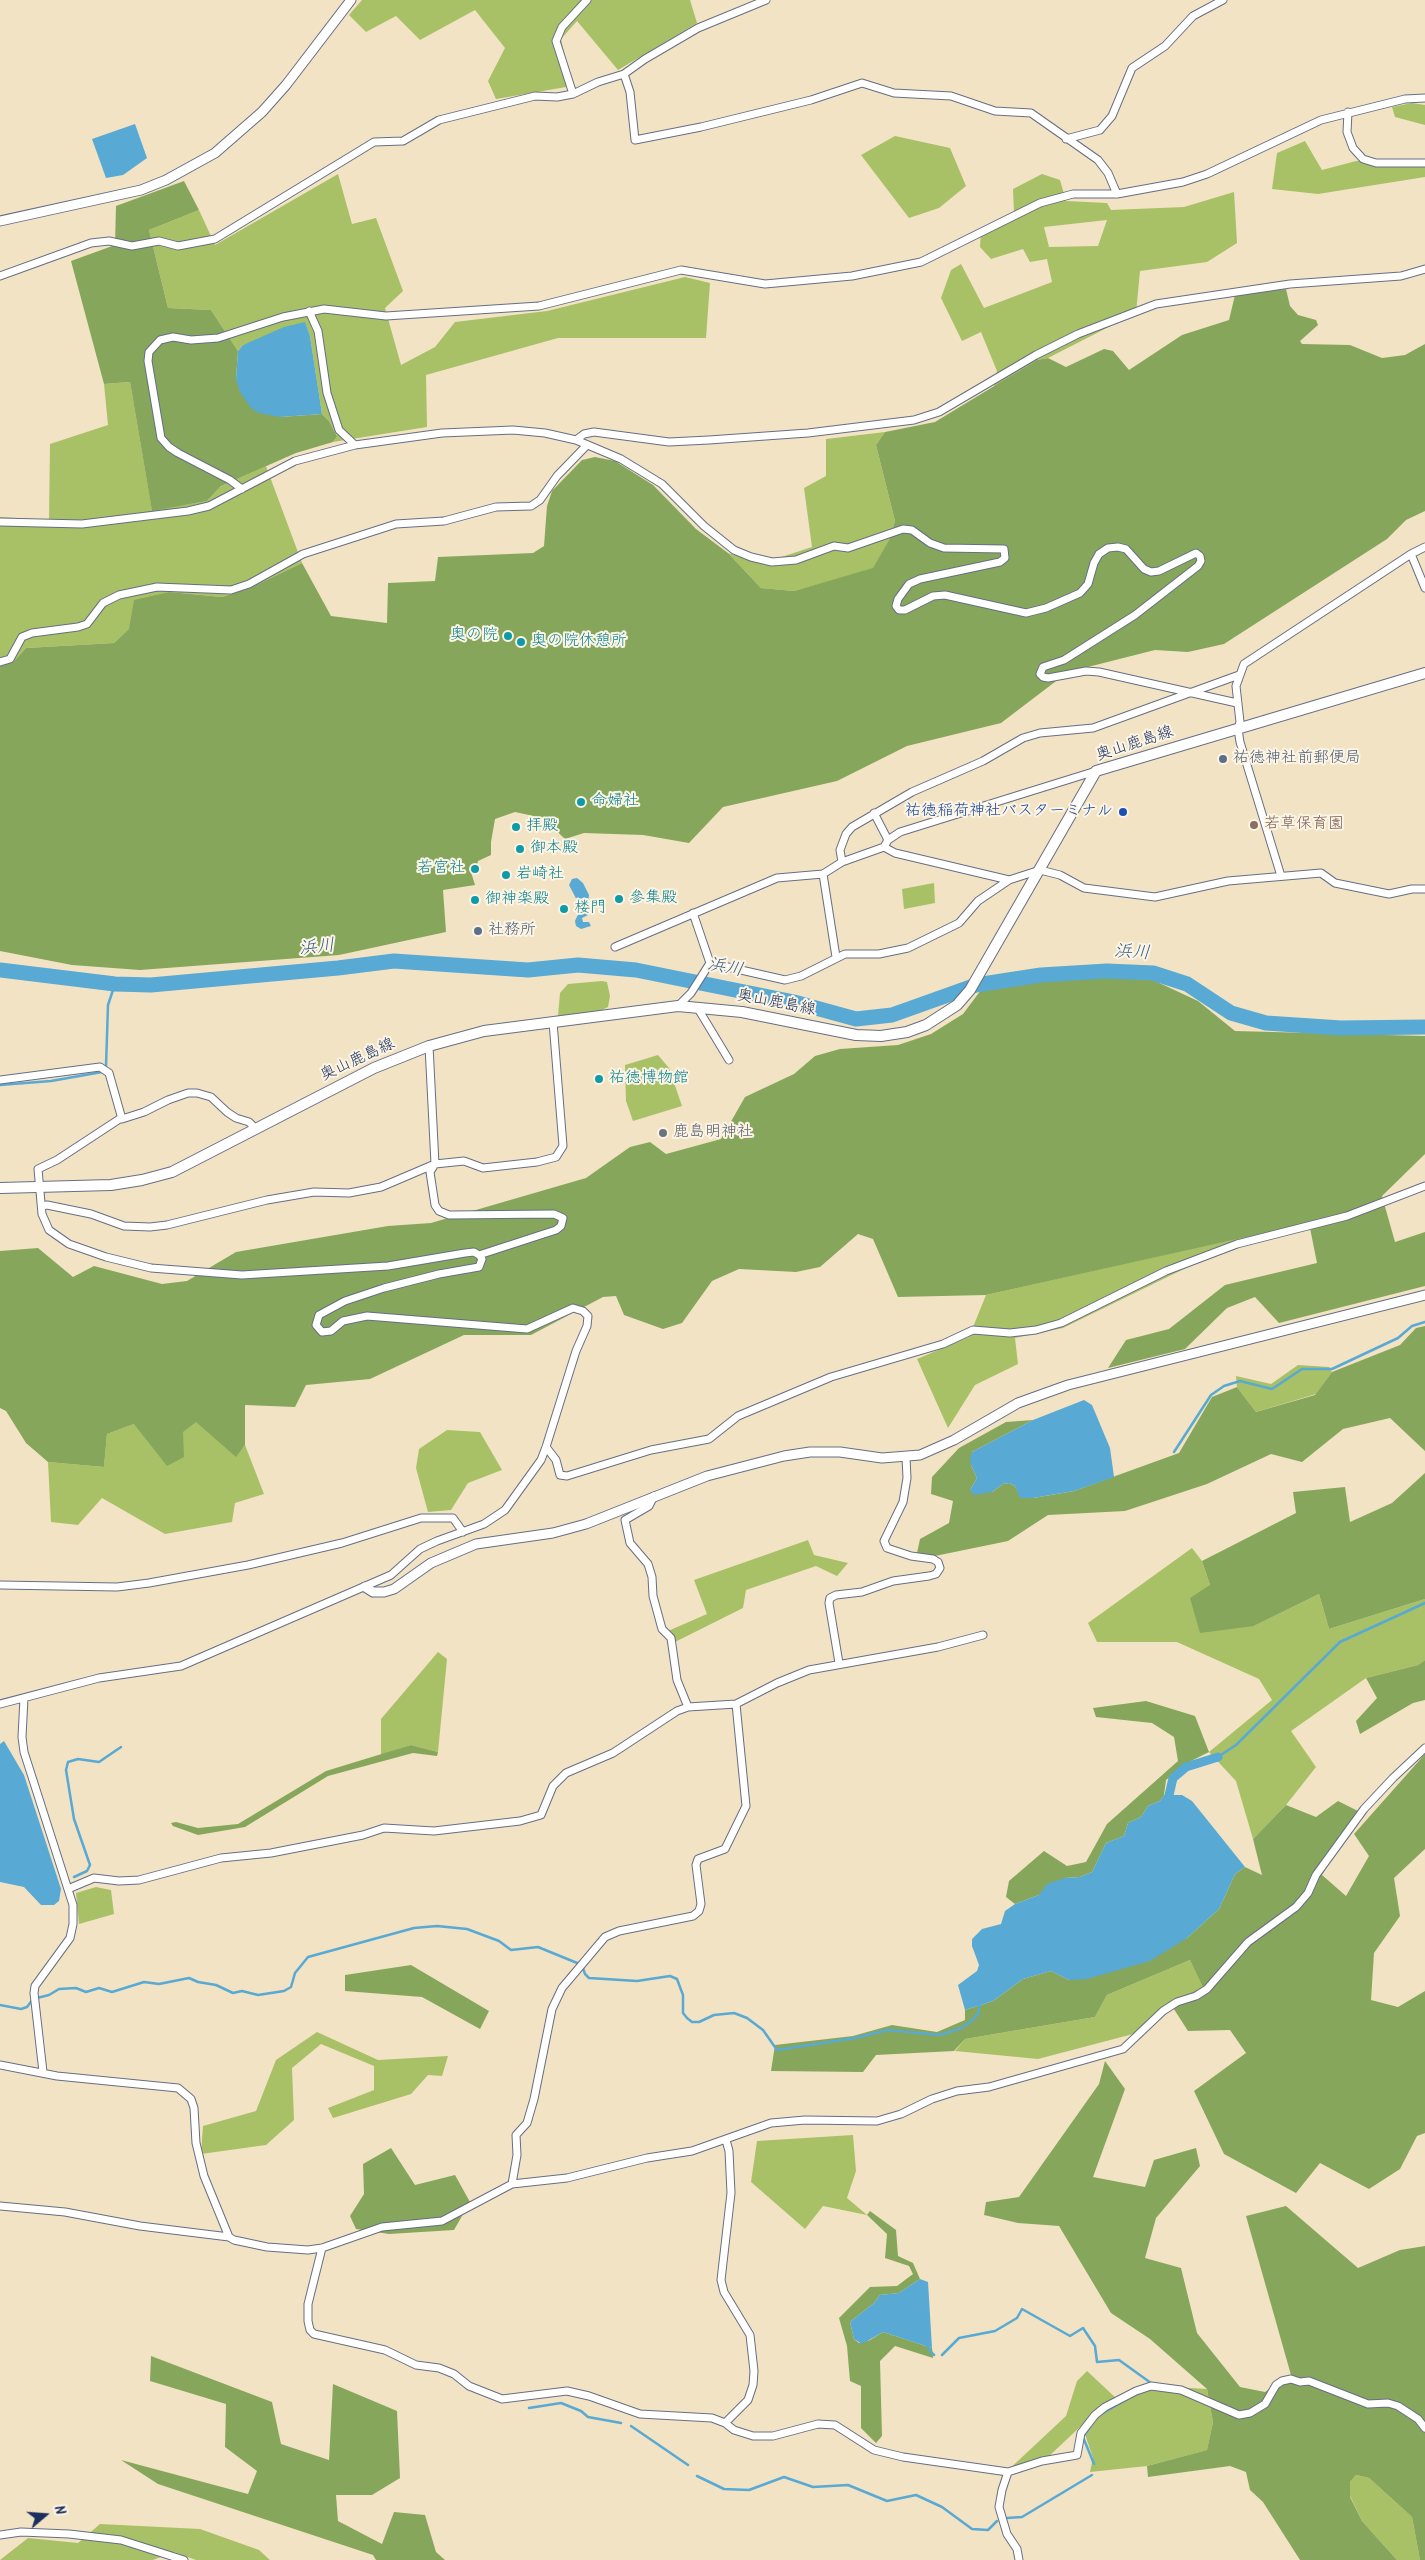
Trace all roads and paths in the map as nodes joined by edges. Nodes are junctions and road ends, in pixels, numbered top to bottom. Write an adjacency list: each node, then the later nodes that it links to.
1 (352, 0): 12 (street)
2 (587, 0): 6 (street)
3 (766, 0): 5 (street)
4 (1222, 0): 9 (street)
5 (624, 74): 6 (street); 9 (street)
6 (573, 94): 14 (street)
7 (1425, 98): 8 (street)
8 (1348, 112): 10 (street); 11 (street)
9 (1066, 139): 11 (street)
10 (1425, 163)
11 (1117, 194): 15 (street)
12 (0, 221)
13 (1425, 269): 16 (street)
14 (0, 276)
15 (309, 312): 17 (street); 19 (street)
16 (576, 440): 17 (street); 18 (street)
17 (355, 445): 19 (street)
18 (587, 445): 24 (street); 27 (street)
19 (242, 489): 20 (street)
20 (0, 522)
21 (1425, 547): 22 (street)
22 (1411, 554): 23 (street); 26 (street)
23 (1425, 588)
24 (0, 662)
25 (1425, 673): 29 (main road, 奥山鹿島線)
26 (1239, 675): 27 (street); 28 (street)
27 (1190, 694): 28 (street); 31 (street)
28 (1237, 702): 29 (street)
29 (1238, 729): 30 (main road, 奥山鹿島線); 37 (street)
30 (1096, 771): 32 (street); 35 (main road, 奥山鹿島線)
31 (874, 813): 32 (street); 34 (street)
32 (888, 840): 33 (street)
33 (884, 848): 34 (street); 38 (street)
34 (842, 862): 36 (street)
35 (1040, 870): 37 (street); 38 (street); 45 (main road, 奥山鹿島線)
36 (824, 874): 40 (street); 42 (street)
37 (1280, 876): 39 (street)
38 (1009, 880): 42 (street)
39 (1425, 889)
40 (693, 913): 41 (street); 43 (street)
41 (615, 947)
42 (836, 957): 43 (street)
43 (710, 963): 44 (street)
44 (678, 1006): 45 (main road, 奥山鹿島線); 46 (main road, 奥山鹿島線)
45 (697, 1007): 48 (street)
46 (552, 1022): 47 (main road, 奥山鹿島線); 52 (street)
47 (429, 1046): 51 (main road, 奥山鹿島線); 52 (street)
48 (729, 1060)
49 (0, 1080): 50 (street)
50 (120, 1118): 51 (street); 54 (street)
51 (256, 1129): 54 (main road, 奥山鹿島線)
52 (435, 1164): 56 (street); 57 (street)
53 (1425, 1186): 59 (street)
54 (39, 1187): 55 (main road, 奥山鹿島線); 56 (street)
55 (0, 1188)
56 (42, 1206): 57 (street)
57 (479, 1255): 59 (street)
58 (1425, 1295): 60 (street)
59 (546, 1447): 62 (street)
60 (906, 1458): 61 (street); 66 (street)
61 (654, 1496): 64 (street); 70 (street)
62 (463, 1532): 63 (street); 64 (street)
63 (0, 1585)
64 (365, 1587): 67 (street)
65 (983, 1636): 66 (street)
66 (840, 1663): 69 (street)
67 (24, 1698): 68 (street); 72 (street)
68 (0, 1704)
69 (736, 1704): 70 (street); 76 (street)
70 (688, 1707): 72 (street)
71 (1425, 1748): 75 (street)
72 (68, 1889): 74 (street)
73 (0, 2065): 74 (street)
74 (43, 2072): 78 (street)
75 (726, 2140): 76 (street); 80 (street)
76 (512, 2184): 79 (street)
77 (0, 2206): 78 (street)
78 (229, 2237): 79 (street)
79 (322, 2248): 80 (street)
80 (725, 2422): 82 (street)
81 (1425, 2428): 82 (street)
82 (1008, 2472): 85 (street)
83 (0, 2535): 84 (street)
84 (184, 2560)
85 (1019, 2560)

